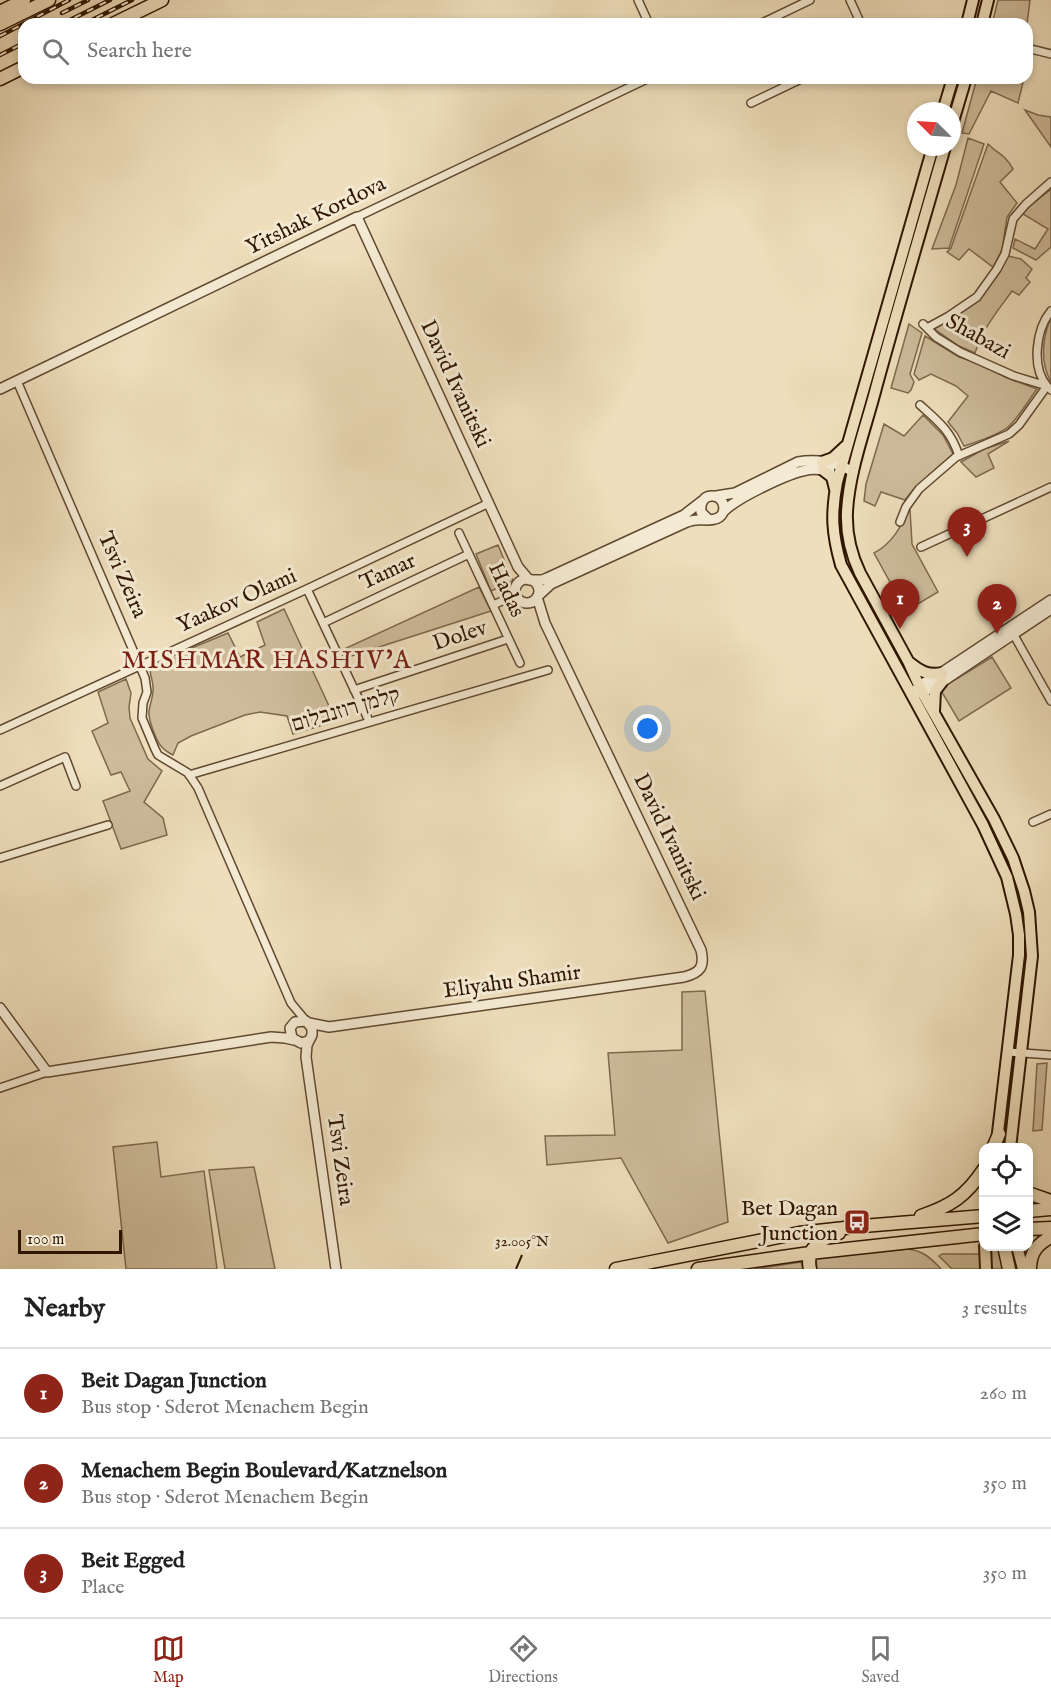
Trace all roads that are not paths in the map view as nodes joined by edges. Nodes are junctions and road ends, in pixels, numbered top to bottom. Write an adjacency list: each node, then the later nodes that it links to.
1 (24, 0): 9 (highway)
2 (49, 0): 16 (highway)
3 (162, 0): 10 (highway)
4 (638, 0): 11 (street)
5 (810, 0): 12 (street)
6 (850, 0): 13 (street)
7 (973, 0): 14 (main road)
8 (988, 0): 15 (main road)
9 (0, 12)
10 (125, 18)
11 (646, 18)
12 (772, 18)
13 (858, 18)
14 (968, 18)
15 (984, 18)
16 (0, 24)
17 (1033, 50): 18 (street)
18 (1051, 54)
19 (18, 70): 20 (highway)
20 (0, 79)
21 (636, 84): 31 (street, Yitshak Kordova)
22 (790, 84): 27 (street)
23 (950, 84): 25 (main road)
24 (964, 84): 26 (main road)
25 (945, 102)
26 (959, 102)
27 (750, 103)
28 (930, 156): 37 (main road)
29 (942, 156): 41 (main road)
30 (1051, 182): 34 (street, Shabazi)
31 (357, 218): 33 (street, Yitshak Kordova); 46 (street, David Ivanitski)
32 (1051, 311): 34 (street)
33 (17, 381): 35 (street, Yitshak Kordova); 69 (street, Tsvi Zeira)
34 (1049, 388): 38 (street)
35 (0, 389)
36 (920, 405): 38 (street)
37 (848, 443): 39 (main road); 40 (main road)
38 (959, 456): 49 (street)
39 (823, 466): 40 (street); 43 (main road); 44 (street); 47 (street)
40 (841, 469): 41 (street); 43 (main road)
41 (853, 472): 67 (main road)
42 (1051, 487): 51 (street)
43 (835, 493): 73 (main road)
44 (716, 496): 45 (street); 47 (street)
45 (702, 501): 48 (street); 54 (street)
46 (489, 503): 53 (street, David Ivanitski); 56 (street, Yaakov Olami)
47 (724, 511): 48 (street)
48 (708, 519): 58 (street)
49 (900, 522)
50 (459, 533): 52 (street, Hadas)
51 (921, 547)
52 (469, 554): 61 (street, Hadas); 63 (street, Tamar)
53 (518, 567): 54 (street, David Ivanitski); 55 (street, David Ivanitski)
54 (530, 580): 55 (street); 58 (street)
55 (518, 585): 57 (street)
56 (307, 589): 63 (street); 69 (street, Yaakov Olami)
57 (516, 595): 60 (street); 61 (street)
58 (538, 596): 60 (street); 64 (street, David Ivanitski)
59 (1051, 600): 65 (street)
60 (525, 603): 64 (street, David Ivanitski)
61 (493, 605): 66 (street, Hadas)
62 (1051, 609): 65 (street)
63 (323, 623): 72 (street)
64 (545, 623): 85 (street, David Ivanitski)
65 (1011, 631): 71 (street); 74 (street)
66 (508, 639): 68 (street, Hadas); 72 (street, Dolev)
67 (908, 661): 71 (main road); 73 (main road)
68 (520, 663)
69 (140, 664): 77 (street, Yaakov Olami); 78 (street, Tsvi Zeira)
70 (548, 670): 76 (street, קלמן רוזנבלום)
71 (942, 677): 73 (street); 75 (main road)
72 (354, 690): 76 (street)
73 (918, 691): 75 (main road); 94 (main road)
74 (1051, 701)
75 (934, 711): 95 (main road)
76 (369, 721): 78 (street, קלמן רוזנבלום)
77 (0, 730)
78 (189, 775): 86 (street, Tsvi Zeira)
79 (0, 786): 80 (street)
80 (76, 786)
81 (1051, 814): 82 (street)
82 (1033, 822)
83 (108, 825): 84 (street)
84 (0, 858)
85 (699, 971): 90 (street, Eliyahu Shamir)
86 (291, 1003): 88 (street, Tsvi Zeira); 89 (street, Tsvi Zeira)
87 (0, 1008): 98 (street)
88 (307, 1022): 89 (street); 90 (street, Eliyahu Shamir); 92 (street)
89 (291, 1026): 91 (street); 93 (street)
90 (329, 1027): 92 (street, Eliyahu Shamir)
91 (271, 1037): 93 (street); 98 (street)
92 (309, 1039): 93 (street); 97 (street, Tsvi Zeira)
93 (295, 1041): 97 (street, Tsvi Zeira)
94 (1009, 1052): 95 (street); 100 (main road)
95 (1022, 1053): 96 (street); 102 (main road)
96 (1051, 1054)
97 (306, 1057): 119 (street, Tsvi Zeira)
98 (47, 1072): 99 (street)
99 (0, 1088)
100 (999, 1134): 101 (highway)
101 (996, 1143)
102 (1011, 1143)
103 (979, 1176): 109 (highway)
104 (1033, 1194): 105 (highway)
105 (1051, 1201)
106 (1051, 1209): 107 (highway)
107 (1033, 1211)
108 (979, 1216): 109 (highway)
109 (906, 1222): 110 (highway)
110 (863, 1226): 118 (highway); 120 (highway)
111 (1051, 1228): 112 (highway)
112 (1033, 1229)
113 (979, 1235): 118 (highway)
114 (1051, 1237): 126 (highway)
115 (985, 1251): 123 (main road)
116 (1005, 1251): 124 (highway)
117 (1018, 1251): 125 (main road)
118 (810, 1253): 121 (highway); 122 (highway)
119 (336, 1269)
120 (616, 1269)
121 (698, 1269)
122 (810, 1269)
123 (986, 1269)
124 (1009, 1269)
125 (1023, 1269)
126 (1030, 1269)

